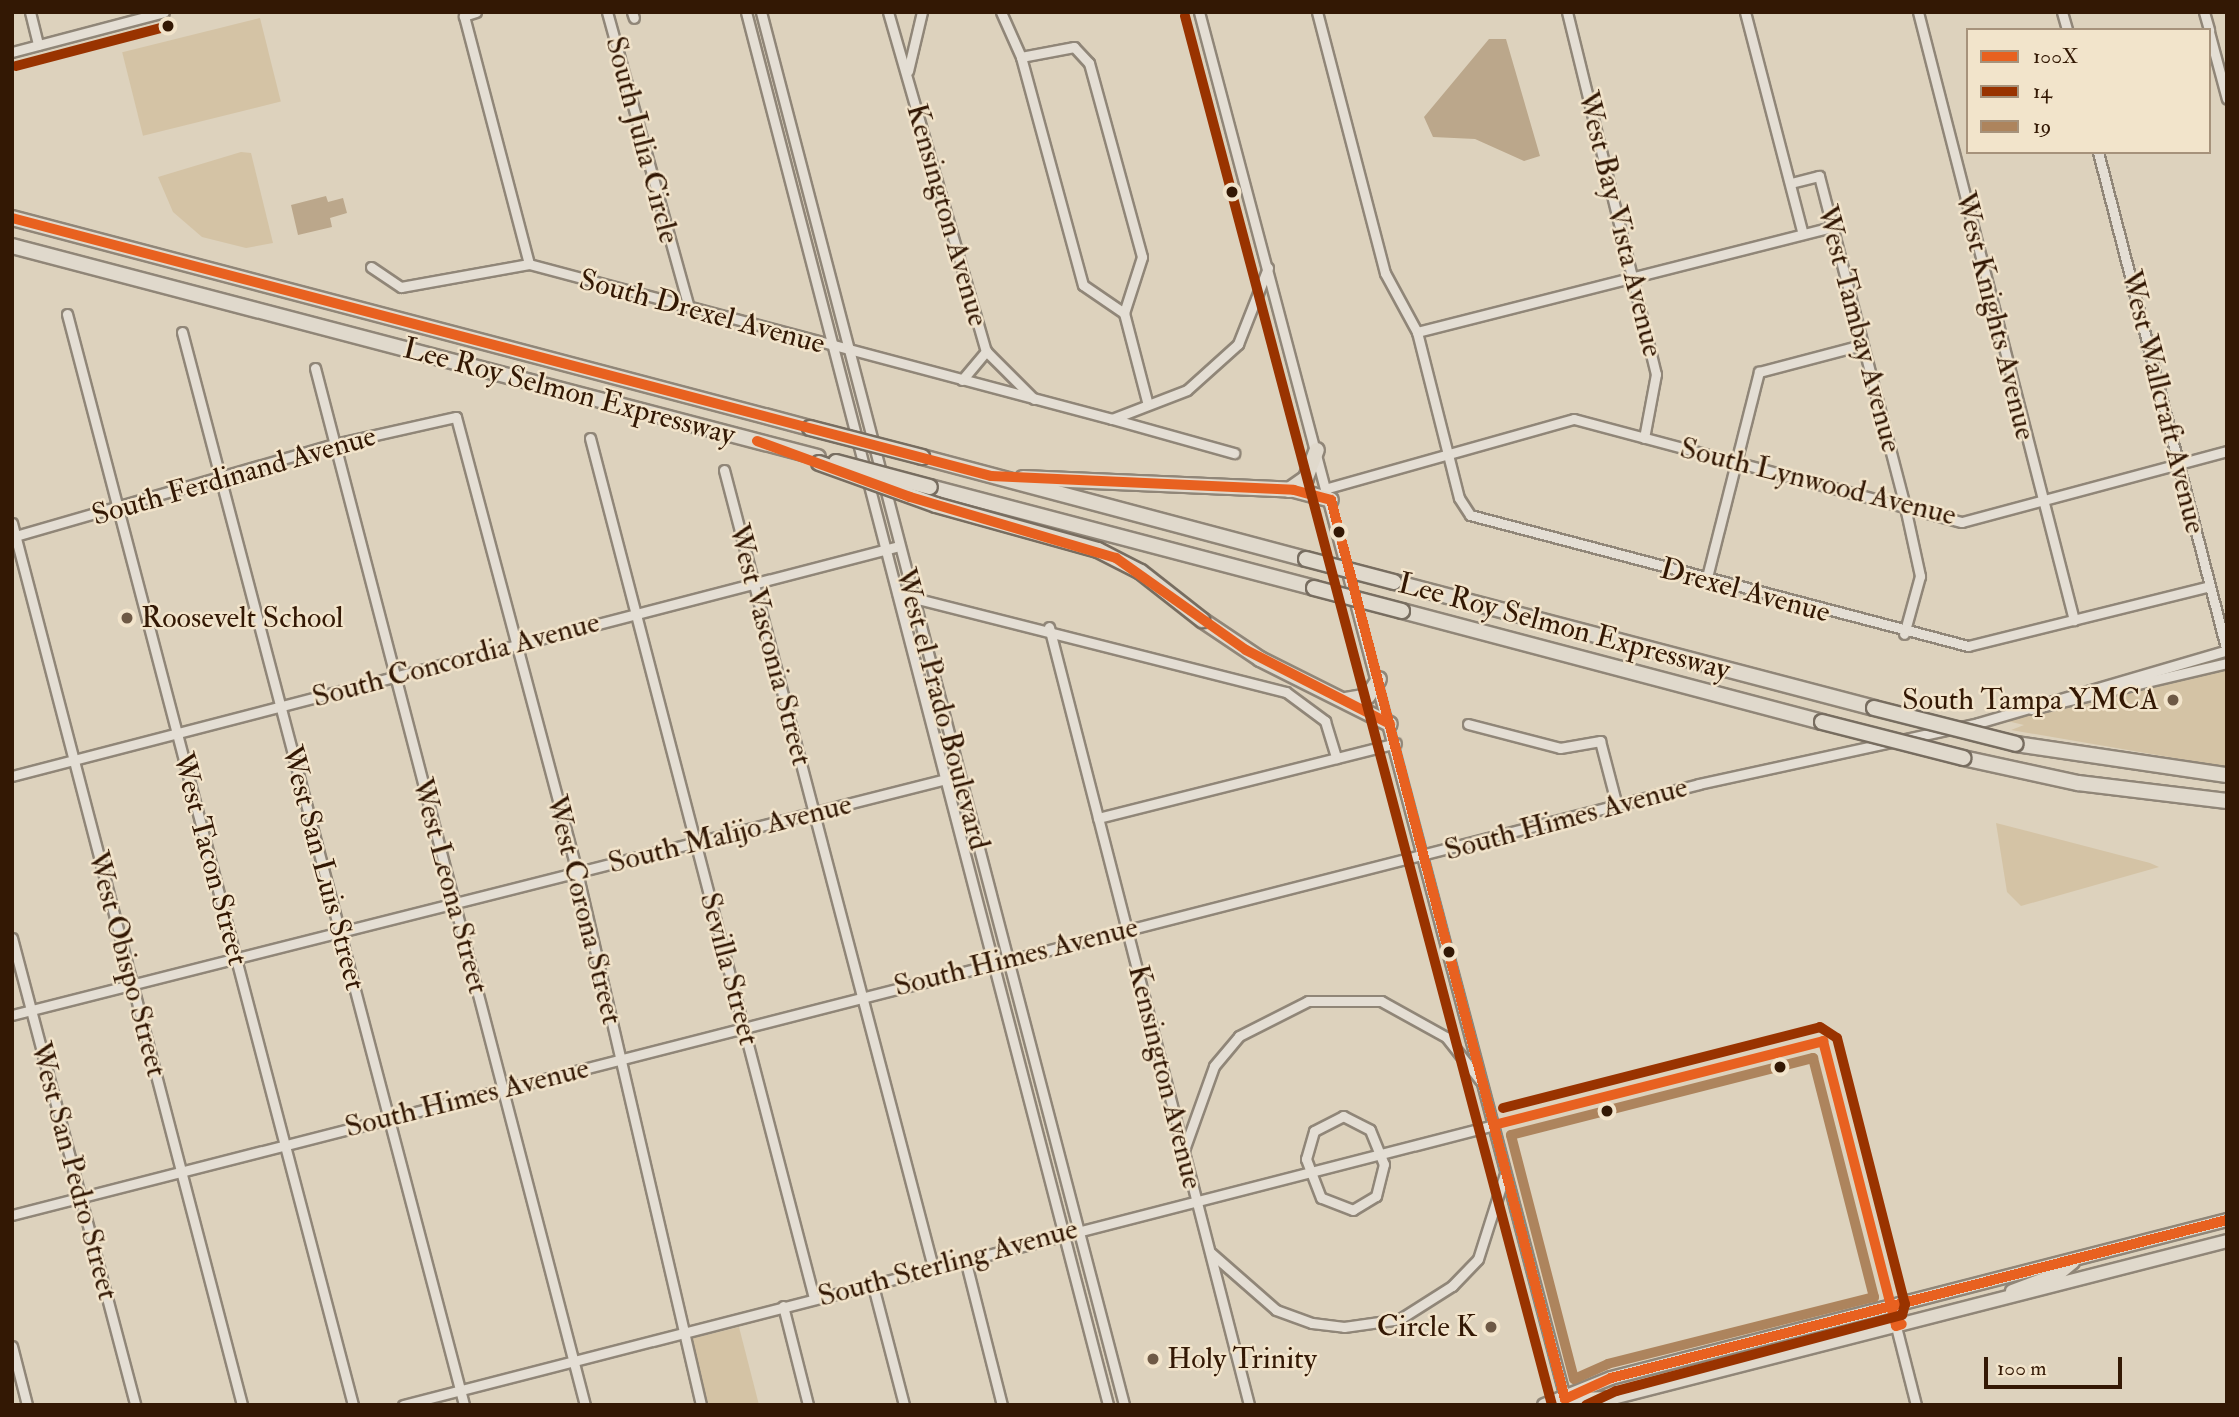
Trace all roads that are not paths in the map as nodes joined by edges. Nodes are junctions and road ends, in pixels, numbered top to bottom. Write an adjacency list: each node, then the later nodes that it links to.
1 (30, 12): 16 (street)
2 (164, 12): 16 (street)
3 (476, 12): 29 (street)
4 (607, 12): 33 (street, South Julia Circle)
5 (746, 12): 23 (street, West el Prado Boulevard)
6 (761, 12): 22 (street, West el Prado Boulevard)
7 (888, 12): 19 (street, Kensington Avenue)
8 (922, 12): 19 (street, Kensington Avenue)
9 (1001, 12): 18 (street)
10 (1199, 12): 31 (street)
11 (1317, 12): 37 (street)
12 (1567, 12): 32 (street, West Bay Vista Avenue)
13 (1745, 12): 24 (street, West Tambay Avenue)
14 (1918, 12): 63 (street, West Knights Avenue)
15 (2211, 39): 20 (street)
16 (38, 45): 17 (street)
17 (12, 52)
18 (1021, 57): 34 (street); 34 (street)
19 (907, 78): 40 (street, Kensington Avenue)
20 (2227, 99)
21 (2099, 154): 57 (street, West Wallcraft Avenue)
22 (802, 178): 23 (street); 41 (street, West el Prado Boulevard)
23 (790, 181): 39 (street, West el Prado Boulevard)
24 (1791, 183): 26 (street, West Tambay Avenue); 27 (street, West Tambay Avenue)
25 (12, 218): 59 (highway, Lee Roy Selmon Expressway, bridge)
26 (1832, 227): 27 (street); 38 (street, West Tambay Avenue)
27 (1803, 234): 32 (street)
28 (12, 246): 55 (highway, Lee Roy Selmon Expressway)
29 (529, 264): 30 (street, South Drexel Avenue); 33 (street, South Drexel Avenue)
30 (372, 267)
31 (1268, 268): 45 (street); 51 (street)
32 (1634, 277): 37 (street); 49 (street, West Bay Vista Avenue)
33 (689, 307): 39 (street, South Drexel Avenue)
34 (1124, 313): 45 (street)
35 (67, 314): 65 (street, West Tacon Street)
36 (182, 332): 60 (street, West San Luis Street)
37 (1417, 332): 54 (street)
38 (1862, 345): 56 (street); 64 (street, West Tambay Avenue)
39 (833, 348): 41 (street, South Drexel Avenue); 69 (street, West el Prado Boulevard)
40 (986, 351): 43 (street, Kensington Avenue); 44 (street, Kensington Avenue)
41 (849, 352): 43 (street, South Drexel Avenue); 68 (street, West el Prado Boulevard)
42 (316, 368): 50 (street, West Leona Street)
43 (962, 380): 44 (street, South Drexel Avenue)
44 (1036, 400): 47 (street, South Drexel Avenue)
45 (1147, 401): 47 (street)
46 (456, 417): 50 (street, South Ferdinand Avenue); 79 (street, West Corona Street)
47 (1112, 419): 53 (street)
48 (590, 438): 75 (street, Sevilla Street)
49 (1644, 438): 54 (street, South Lynwood Avenue); 56 (street, South Lynwood Avenue)
50 (335, 444): 60 (street, South Ferdinand Avenue); 82 (street, West Leona Street)
51 (1317, 450): 61 (highway); 62 (street)
52 (2227, 451): 57 (street, South Lynwood Avenue)
53 (1234, 453)
54 (1449, 453): 62 (street); 70 (street, Drexel Avenue)
55 (815, 458): 84 (highway, bridge); 97 (highway, Lee Roy Selmon Expressway, bridge)
56 (1737, 463): 64 (street, South Lynwood Avenue); 70 (street)
57 (2179, 464): 63 (street, South Lynwood Avenue); 72 (street, West Wallcraft Avenue)
58 (724, 470): 71 (street, West Vasconia Street)
59 (991, 476): 61 (highway); 93 (highway, Lee Roy Selmon Expressway, bridge)
60 (221, 479): 65 (street, South Ferdinand Avenue); 85 (street, West San Luis Street)
61 (1289, 490): 62 (highway)
62 (1329, 494): 83 (street)
63 (2043, 502): 64 (street, South Lynwood Avenue); 76 (street, West Knights Avenue)
64 (1905, 508): 78 (street, West Tambay Avenue)
65 (118, 510): 67 (street, South Ferdinand Avenue); 89 (street, West Tacon Street)
66 (12, 523): 67 (street, West Obispo Street)
67 (14, 536): 92 (street, West Obispo Street)
68 (899, 546): 69 (street, South Concordia Avenue); 74 (street, West el Prado Boulevard)
69 (886, 550): 71 (street, South Concordia Avenue); 73 (street, West el Prado Boulevard)
70 (1706, 581): 78 (street, Drexel Avenue)
71 (754, 583): 75 (street, South Concordia Avenue); 99 (street, West Vasconia Street)
72 (2210, 586): 76 (street, Drexel Avenue); 80 (street, West Wallcraft Avenue)
73 (898, 594): 74 (street); 96 (street, West el Prado Boulevard)
74 (912, 594): 77 (street); 95 (street, West el Prado Boulevard)
75 (636, 613): 79 (street, South Concordia Avenue); 101 (street, Sevilla Street)
76 (2074, 620): 78 (street, Drexel Avenue)
77 (1049, 627): 91 (street); 100 (street, Kensington Avenue)
78 (1904, 634)
79 (517, 643): 82 (street, South Concordia Avenue); 103 (street, West Corona Street)
80 (2227, 651): 86 (street, South Himes Avenue)
81 (2227, 663): 86 (street, South Himes Avenue)
82 (395, 674): 85 (street, South Concordia Avenue); 104 (street, West Leona Street)
83 (1379, 679): 84 (highway); 87 (street)
84 (1344, 700): 87 (highway)
85 (281, 707): 89 (street, South Concordia Avenue); 106 (street, West San Luis Street)
86 (2022, 710): 98 (street, South Himes Avenue)
87 (1391, 724): 90 (street)
88 (1468, 724): 98 (street)
89 (177, 733): 92 (street, South Concordia Avenue); 109 (street, West Tacon Street)
90 (1396, 743): 91 (street); 102 (street)
91 (1336, 758): 100 (street)
92 (74, 760): 94 (street, South Concordia Avenue); 111 (street, West Obispo Street)
93 (2227, 775)
94 (12, 776)
95 (959, 776): 96 (street, South Malijo Avenue); 108 (street, West el Prado Boulevard)
96 (947, 779): 99 (street, South Malijo Avenue); 110 (street, West el Prado Boulevard)
97 (2227, 801)
98 (1616, 806): 102 (street, South Himes Avenue)
99 (814, 812): 101 (street, South Malijo Avenue); 112 (street, West Vasconia Street)
100 (1098, 818): 105 (street, Kensington Avenue)
101 (695, 842): 103 (street, South Malijo Avenue); 115 (street, Sevilla Street)
102 (1425, 856): 105 (street, South Himes Avenue); 117 (street)
103 (577, 873): 104 (street, South Malijo Avenue); 116 (street, West Corona Street)
104 (454, 903): 106 (street, South Malijo Avenue); 118 (street, West Leona Street)
105 (1127, 929): 108 (street, South Himes Avenue); 124 (street, Kensington Avenue)
106 (340, 932): 109 (street, South Malijo Avenue); 121 (street, West San Luis Street)
107 (12, 937): 113 (street, West San Pedro Street)
108 (1006, 959): 110 (street, South Himes Avenue); 119 (street, West el Prado Boulevard)
109 (236, 960): 111 (street, South Malijo Avenue); 123 (street, West Tacon Street)
110 (994, 962): 112 (street, South Himes Avenue); 120 (street, West el Prado Boulevard)
111 (132, 984): 113 (street, South Malijo Avenue); 127 (street, West Obispo Street)
112 (863, 996): 115 (street, South Himes Avenue); 139 (street, West Vasconia Street)
113 (32, 1010): 114 (street, South Malijo Avenue); 129 (street, West San Pedro Street)
114 (12, 1015)
115 (744, 1027): 116 (street, South Himes Avenue); 141 (street, Sevilla Street)
116 (619, 1059): 118 (street, South Himes Avenue); 146 (street, West Corona Street)
117 (1484, 1085): 122 (street); 124 (street)
118 (503, 1088): 121 (street, South Himes Avenue); 150 (street, West Leona Street)
119 (1041, 1089): 120 (street); 133 (street, West el Prado Boulevard)
120 (1028, 1093): 134 (street, West el Prado Boulevard)
121 (389, 1118): 123 (street, South Himes Avenue); 151 (street, West San Luis Street)
122 (1494, 1125): 125 (street, South Sterling Avenue); 126 (street)
123 (286, 1144): 127 (street, South Himes Avenue); 156 (street, West Tacon Street)
124 (1184, 1152): 130 (street, Kensington Avenue)
125 (1380, 1154): 128 (street, South Sterling Avenue); 128 (street); 128 (street)
126 (1506, 1170): 136 (street); 152 (street)
127 (181, 1172): 129 (street, South Himes Avenue); 155 (street, West Obispo Street)
128 (1308, 1172): 130 (street, South Sterling Avenue)
129 (80, 1197): 131 (street, South Himes Avenue); 154 (street, West San Pedro Street)
130 (1196, 1200): 133 (street, South Sterling Avenue); 136 (street, Kensington Avenue)
131 (12, 1215)
132 (2227, 1220): 138 (main road)
133 (1077, 1228): 134 (street, South Sterling Avenue); 147 (street, West el Prado Boulevard)
134 (1063, 1233): 137 (street, South Sterling Avenue); 148 (street, West el Prado Boulevard)
135 (2227, 1241): 142 (main road)
136 (1210, 1251): 166 (street, Kensington Avenue)
137 (965, 1258): 139 (street, South Sterling Avenue); 163 (street)
138 (2074, 1260): 142 (main road); 144 (main road)
139 (933, 1267): 140 (street, South Sterling Avenue)
140 (873, 1282): 141 (street, South Sterling Avenue); 162 (street)
141 (814, 1298): 143 (street, South Sterling Avenue)
142 (1993, 1301): 145 (main road)
143 (783, 1306): 146 (street, South Sterling Avenue); 161 (street)
144 (1891, 1307): 145 (street); 152 (main road)
145 (1896, 1326): 152 (main road); 168 (street)
146 (682, 1331): 150 (street, South Sterling Avenue); 160 (street, West Corona Street)
147 (1105, 1333): 148 (street); 165 (street, West el Prado Boulevard)
148 (1091, 1337): 164 (street, West el Prado Boulevard)
149 (12, 1346): 153 (street)
150 (573, 1359): 151 (street, South Sterling Avenue); 159 (street, West Leona Street)
151 (460, 1390): 157 (street, South Sterling Avenue); 158 (street, West San Luis Street)
152 (1566, 1402): 167 (main road)
153 (27, 1405)
154 (135, 1405)
155 (242, 1405)
156 (354, 1405)
157 (402, 1405)
158 (464, 1405)
159 (585, 1405)
160 (701, 1405)
161 (808, 1405)
162 (904, 1405)
163 (1002, 1405)
164 (1108, 1405)
165 (1124, 1405)
166 (1249, 1405)
167 (1544, 1405)
168 (1916, 1405)

